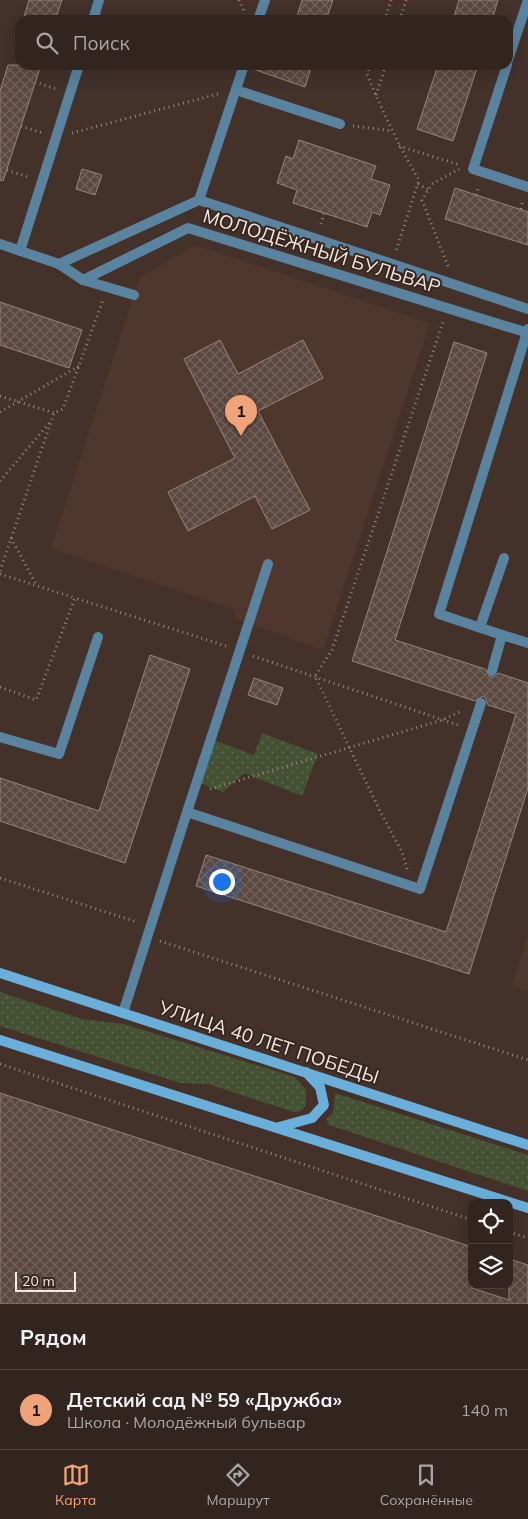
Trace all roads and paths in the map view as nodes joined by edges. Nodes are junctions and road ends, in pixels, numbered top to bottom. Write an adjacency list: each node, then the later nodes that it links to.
1 (99, 0): 6 (street)
2 (265, 0): 7 (street)
3 (392, 0): 8 (path)
4 (406, 0): 9 (path)
5 (528, 0): 10 (street)
6 (94, 15)
7 (260, 15)
8 (387, 15)
9 (402, 15)
10 (513, 45)
11 (77, 70): 18 (street)
12 (242, 70): 17 (street)
13 (368, 70): 19 (path)
14 (384, 70): 19 (path)
15 (504, 70): 28 (street)
16 (35, 82): 18 (path)
17 (236, 90): 20 (street); 23 (path); 30 (street)
18 (70, 93): 23 (street)
19 (376, 95): 22 (path)
20 (340, 124): 22 (path)
21 (21, 126): 23 (path)
22 (392, 131): 24 (path)
23 (56, 138): 26 (street)
24 (399, 146): 27 (path); 29 (path)
25 (7, 170): 26 (path)
26 (42, 182): 33 (street)
27 (418, 184): 29 (path); 31 (path)
28 (528, 187)
29 (429, 190): 36 (path)
30 (199, 200): 34 (street); 36 (street)
31 (402, 232)
32 (0, 244): 33 (street)
33 (20, 251): 34 (street)
34 (59, 264): 35 (street)
35 (83, 280): 37 (street); 39 (street, МОЛОДЁЖНЫЙ БУЛЬВАР)
36 (455, 285): 40 (street)
37 (108, 287): 38 (street); 42 (path)
38 (134, 296)
39 (448, 308): 41 (street, МОЛОДЁЖНЫЙ БУЛЬВАР); 62 (path)
40 (528, 309)
41 (527, 332): 55 (street)
42 (79, 366): 44 (path); 46 (path)
43 (0, 396): 44 (path)
44 (16, 401): 45 (path); 46 (path)
45 (0, 412)
46 (54, 413): 47 (path)
47 (52, 419): 48 (path); 49 (path)
48 (0, 481)
49 (11, 538): 52 (path); 53 (path)
50 (504, 558): 55 (street)
51 (268, 564): 60 (street)
52 (0, 572): 53 (path)
53 (37, 585): 54 (path)
54 (75, 598)
55 (480, 628): 56 (street)
56 (502, 635): 58 (street); 61 (street)
57 (98, 637): 66 (street)
58 (528, 643)
59 (221, 644): 60 (path)
60 (238, 651): 62 (path); 68 (street)
61 (492, 671)
62 (315, 676): 64 (path); 67 (path)
63 (481, 703): 64 (path); 65 (street)
64 (442, 720): 65 (path); 67 (path)
65 (472, 730): 71 (street)
66 (0, 737)
67 (350, 747): 68 (path); 71 (path)
68 (192, 794): 69 (street)
69 (187, 812): 71 (street); 72 (street)
70 (0, 878): 72 (path)
71 (412, 887)
72 (149, 925): 74 (street); 76 (path)
73 (0, 973): 74 (street, УЛИЦА 40 ЛЕТ ПОБЕДЫ)
74 (122, 1013): 78 (street, УЛИЦА 40 ЛЕТ ПОБЕДЫ)
75 (0, 1040): 79 (street)
76 (528, 1060)
77 (0, 1064): 82 (path)
78 (306, 1072): 79 (street); 80 (street, УЛИЦА 40 ЛЕТ ПОБЕДЫ)
79 (278, 1127): 81 (street)
80 (528, 1145)
81 (528, 1208)
82 (468, 1219)
83 (513, 1233): 84 (path)
84 (528, 1238)

